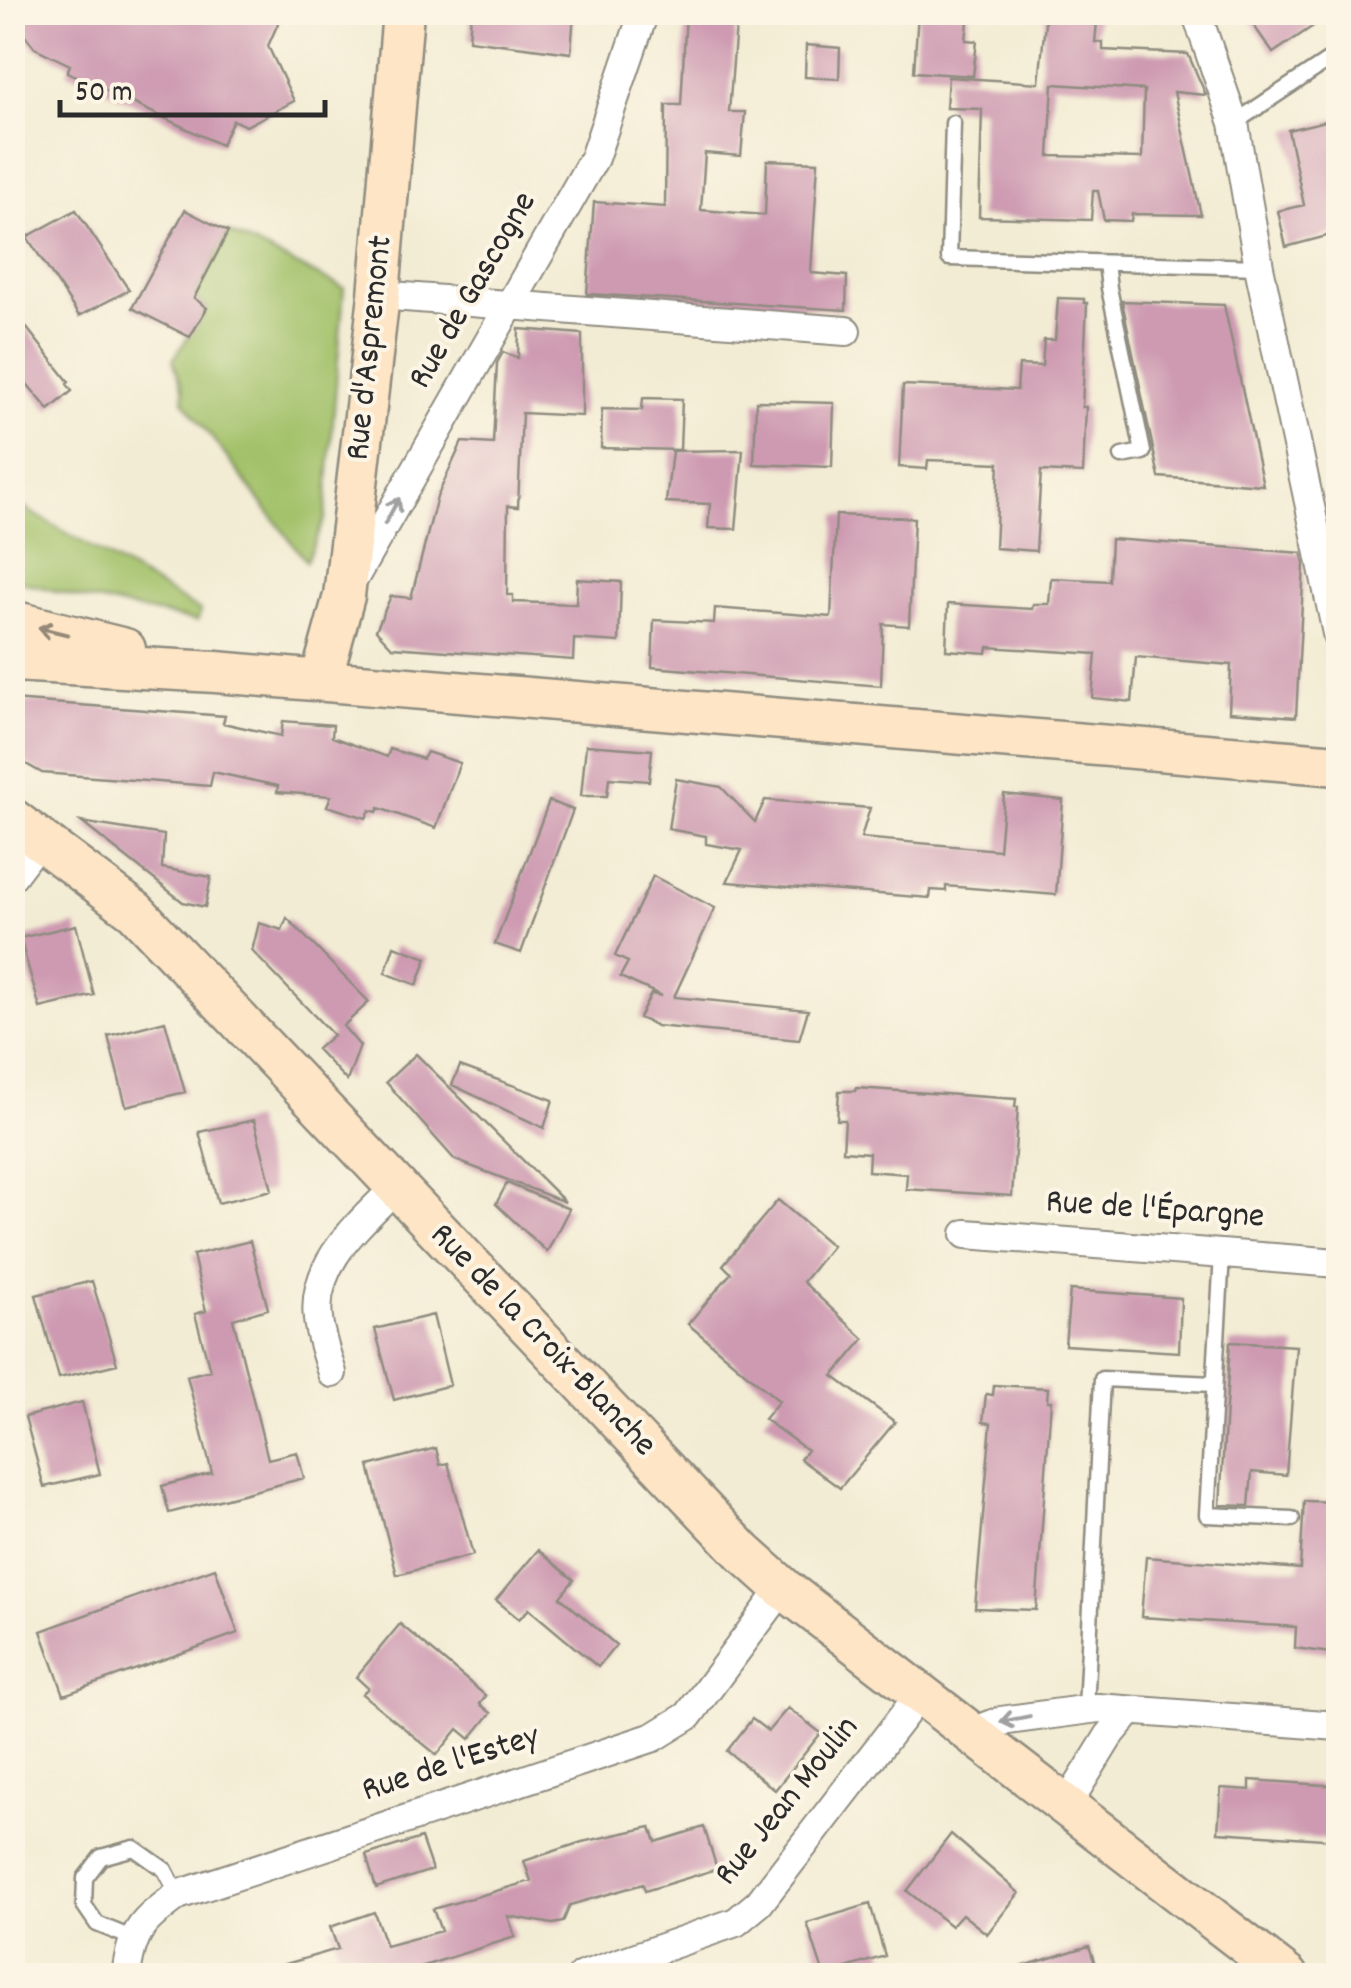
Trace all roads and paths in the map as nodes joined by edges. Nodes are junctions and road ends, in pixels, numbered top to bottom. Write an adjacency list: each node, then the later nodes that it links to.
1 (404, 12): 9 (main road, Rue d'Aspremont)
2 (644, 12): 10 (street, Rue de Gascogne)
3 (1196, 12): 6 (street)
4 (1338, 54): 6 (lane)
5 (953, 123): 7 (lane)
6 (1234, 124): 8 (street)
7 (1106, 263): 8 (lane); 12 (lane)
8 (1259, 267): 15 (street)
9 (379, 294): 10 (street); 13 (main road, Rue d'Aspremont)
10 (508, 304): 11 (street); 13 (street, Rue de Gascogne, one-way to 10)
11 (846, 331)
12 (1122, 456)
13 (344, 596): 18 (main road, Rue d'Aspremont)
14 (12, 621): 17 (main road, one-way to 14)
15 (1338, 638)
16 (12, 661): 17 (main road)
17 (216, 672): 18 (main road)
18 (321, 680): 20 (main road)
19 (1338, 702): 20 (path)
20 (1336, 746)
21 (26, 829): 22 (street); 23 (main road, Rue de la Croix-Blanche)
22 (12, 876)
23 (395, 1188): 27 (street); 30 (main road, Rue de la Croix-Blanche)
24 (966, 1234): 25 (street, Rue de l'Épargne)
25 (1222, 1254): 26 (street, Rue de l'Épargne); 28 (lane)
26 (1338, 1263)
27 (332, 1373)
28 (1214, 1384): 29 (lane); 32 (lane)
29 (1292, 1519)
30 (783, 1588): 31 (main road, Rue de la Croix-Blanche); 37 (street, Rue de l'Estey)
31 (921, 1693): 35 (main road, Rue de la Croix-Blanche); 40 (street, Rue Jean Moulin)
32 (1086, 1709): 33 (street); 35 (street, one-way to 35)
33 (1130, 1710): 34 (street); 36 (street)
34 (1338, 1726)
35 (970, 1733): 36 (main road, Rue de la Croix-Blanche)
36 (1066, 1806): 41 (main road, Rue de la Croix-Blanche)
37 (178, 1895): 38 (street, Rue de l'Estey); 38 (lane)
38 (134, 1938): 39 (street)
39 (126, 1976)
40 (582, 1976)
41 (1288, 1976)

